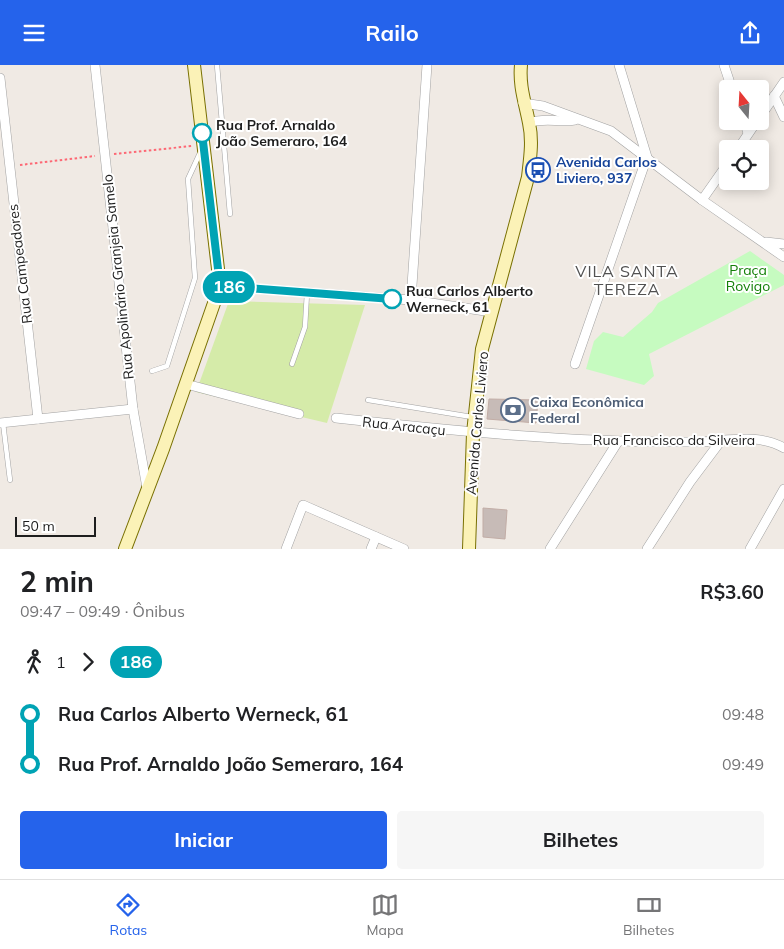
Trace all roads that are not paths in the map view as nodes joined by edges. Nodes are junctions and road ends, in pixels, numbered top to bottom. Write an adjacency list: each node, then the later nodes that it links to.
1 (95, 65): 38 (street, Rua Apolinário Granjeia Samelo)
2 (194, 65): 21 (main road)
3 (217, 65): 25 (lane)
4 (427, 65): 31 (street)
5 (521, 65): 12 (main road, Avenida Carlos Liviero)
6 (619, 65): 22 (street)
7 (724, 65): 9 (street)
8 (0, 78): 42 (street, Rua Campeadores)
9 (729, 80)
10 (784, 82): 11 (street)
11 (774, 96): 13 (street); 14 (street)
12 (523, 103): 15 (street); 16 (main road, Avenida Carlos Liviero)
13 (769, 104)
14 (784, 117)
15 (578, 120): 16 (street); 22 (street)
16 (529, 123): 32 (main road, Avenida Carlos Liviero)
17 (747, 130): 19 (street)
18 (750, 130): 19 (street)
19 (748, 133): 20 (street)
20 (744, 140)
21 (204, 145): 29 (main road); 35 (lane)
22 (647, 157): 24 (street); 34 (street)
23 (719, 176): 24 (street)
24 (702, 200): 26 (street)
25 (230, 214)
26 (763, 242): 27 (street); 28 (street)
27 (784, 244)
28 (784, 257)
29 (220, 286): 30 (street); 36 (main road)
30 (307, 293): 31 (street); 33 (lane)
31 (411, 300): 32 (street)
32 (492, 312): 40 (main road, Avenida Carlos Liviero)
33 (292, 364)
34 (575, 364)
35 (152, 371)
36 (186, 384): 39 (street); 49 (main road)
37 (368, 400): 40 (lane)
38 (133, 409): 42 (street); 49 (street, Rua Apolinário Granjeia Samelo)
39 (299, 414)
40 (475, 417): 44 (main road, Avenida Carlos Liviero)
41 (336, 418): 44 (street, Rua Aracaçu)
42 (38, 419): 43 (street)
43 (2, 423): 48 (lane)
44 (473, 433): 46 (street, Rua Francisco da Silveira); 56 (main road, Avenida Carlos Liviero)
45 (720, 442): 46 (street, Rua Francisco da Silveira); 47 (street, Rua Francisco da Silveira); 58 (street)
46 (617, 443): 57 (street)
47 (784, 448)
48 (10, 480)
49 (148, 489): 52 (main road)
50 (784, 489): 59 (street)
51 (376, 537): 53 (street); 54 (street); 55 (street)
52 (127, 548)
53 (286, 549)
54 (371, 549)
55 (404, 549)
56 (469, 549)
57 (550, 549)
58 (647, 549)
59 (750, 549)

